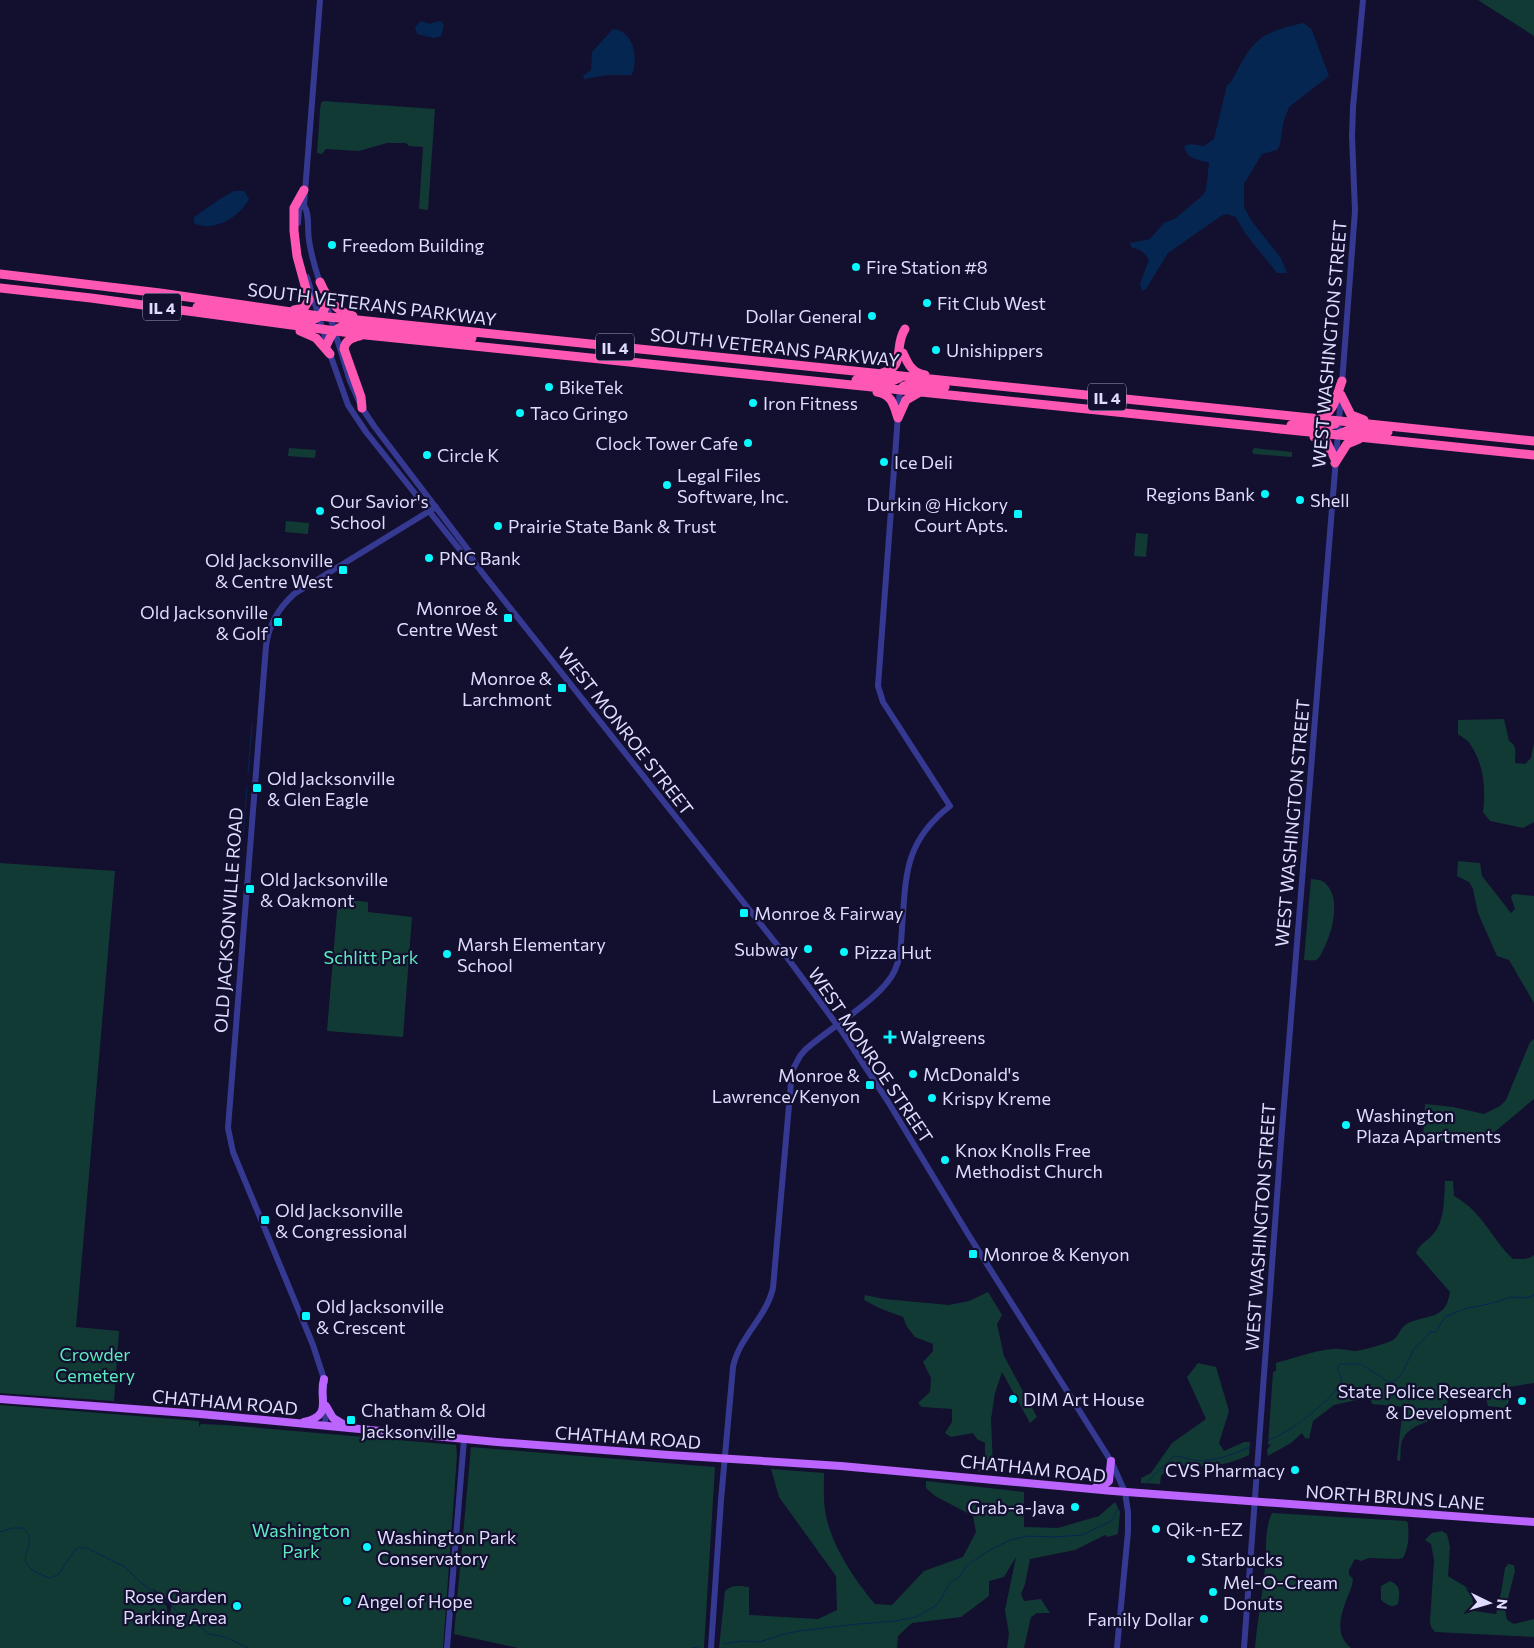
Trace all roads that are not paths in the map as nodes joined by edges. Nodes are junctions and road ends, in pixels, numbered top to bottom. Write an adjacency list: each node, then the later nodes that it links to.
1 (320, 0): 3 (street)
2 (1363, 0): 26 (street, WEST WASHINGTON STREET)
3 (304, 190): 4 (street); 10 (highway)
4 (304, 205): 6 (street); 11 (street)
5 (0, 274): 10 (highway, SOUTH VETERANS PARKWAY / IL 4)
6 (320, 282): 8 (street); 17 (highway)
7 (0, 288): 9 (highway, SOUTH VETERANS PARKWAY / IL 4)
8 (326, 303): 11 (highway); 12 (street)
9 (156, 306): 11 (highway); 14 (highway, SOUTH VETERANS PARKWAY / IL 4); 21 (highway)
10 (286, 311): 11 (highway, SOUTH VETERANS PARKWAY / IL 4)
11 (319, 316): 12 (highway, SOUTH VETERANS PARKWAY / IL 4); 14 (street, WEST MONROE STREET)
12 (330, 317): 15 (street, WEST MONROE STREET); 17 (highway, SOUTH VETERANS PARKWAY / IL 4)
13 (905, 329): 22 (highway)
14 (324, 330): 15 (highway, SOUTH VETERANS PARKWAY / IL 4); 19 (street, WEST MONROE STREET)
15 (334, 331): 16 (highway, SOUTH VETERANS PARKWAY / IL 4); 18 (highway); 19 (highway); 32 (street, WEST MONROE STREET)
16 (366, 335): 24 (highway, SOUTH VETERANS PARKWAY / IL 4); 32 (highway)
17 (507, 336): 18 (highway, SOUTH VETERANS PARKWAY / IL 4)
18 (525, 337): 22 (highway, SOUTH VETERANS PARKWAY / IL 4)
19 (327, 344): 21 (street, WEST MONROE STREET)
20 (903, 353): 27 (highway)
21 (330, 354): 46 (street, WEST MONROE STREET)
22 (880, 374): 23 (highway, SOUTH VETERANS PARKWAY / IL 4)
23 (901, 376): 24 (highway); 27 (highway, SOUTH VETERANS PARKWAY / IL 4); 29 (street)
24 (777, 378): 25 (highway, SOUTH VETERANS PARKWAY / IL 4)
25 (818, 382): 29 (highway, SOUTH VETERANS PARKWAY / IL 4); 33 (highway)
26 (1342, 382): 31 (street, WEST WASHINGTON STREET); 34 (highway)
27 (976, 384): 28 (highway, SOUTH VETERANS PARKWAY / IL 4)
28 (1019, 388): 29 (highway); 34 (highway, SOUTH VETERANS PARKWAY / IL 4)
29 (900, 390): 30 (highway, SOUTH VETERANS PARKWAY / IL 4); 33 (street)
30 (921, 392): 33 (highway); 35 (highway, SOUTH VETERANS PARKWAY / IL 4)
31 (1341, 395): 36 (street, WEST WASHINGTON STREET); 38 (highway)
32 (362, 408): 45 (street, WEST MONROE STREET)
33 (898, 418): 48 (street)
34 (1313, 419): 36 (highway, SOUTH VETERANS PARKWAY / IL 4)
35 (1208, 422): 36 (highway); 37 (highway, SOUTH VETERANS PARKWAY / IL 4)
36 (1339, 422): 38 (highway, IL 4); 40 (street, WEST WASHINGTON STREET)
37 (1260, 427): 40 (highway, SOUTH VETERANS PARKWAY / IL 4); 44 (highway)
38 (1411, 429): 39 (highway, IL 4)
39 (1448, 433): 40 (highway); 42 (highway, IL 4)
40 (1338, 435): 41 (highway, IL 4); 44 (street, WEST WASHINGTON STREET)
41 (1365, 438): 43 (highway, IL 4); 44 (highway)
42 (1534, 442)
43 (1534, 456)
44 (1335, 461): 60 (street, WEST WASHINGTON STREET)
45 (436, 507): 46 (street, OLD JACKSONVILLE ROAD); 47 (street, WEST MONROE STREET)
46 (430, 511): 47 (street, WEST MONROE STREET); 49 (street, OLD JACKSONVILLE ROAD)
47 (474, 562): 48 (street, WEST MONROE STREET)
48 (836, 1025): 56 (street); 57 (street, WEST MONROE STREET)
49 (324, 1379): 51 (street, OLD JACKSONVILLE ROAD); 52 (main road)
50 (0, 1399): 52 (main road, CHATHAM ROAD)
51 (326, 1406): 53 (street, OLD JACKSONVILLE ROAD); 54 (main road)
52 (299, 1424): 53 (main road, CHATHAM ROAD)
53 (325, 1426): 54 (main road, CHATHAM ROAD)
54 (350, 1428): 55 (main road, CHATHAM ROAD)
55 (464, 1439): 56 (main road, CHATHAM ROAD); 62 (street)
56 (725, 1459): 58 (main road, CHATHAM ROAD); 63 (street)
57 (1111, 1461): 58 (main road); 59 (street, WEST MONROE STREET)
58 (1089, 1489): 59 (main road, CHATHAM ROAD)
59 (1125, 1492): 60 (main road, CHATHAM ROAD); 64 (street, WEST MONROE STREET)
60 (1255, 1502): 61 (main road, NORTH BRUNS LANE); 65 (street, WEST WASHINGTON STREET)
61 (1534, 1522)
62 (447, 1648)
63 (712, 1648)
64 (1117, 1648)
65 (1244, 1648)

